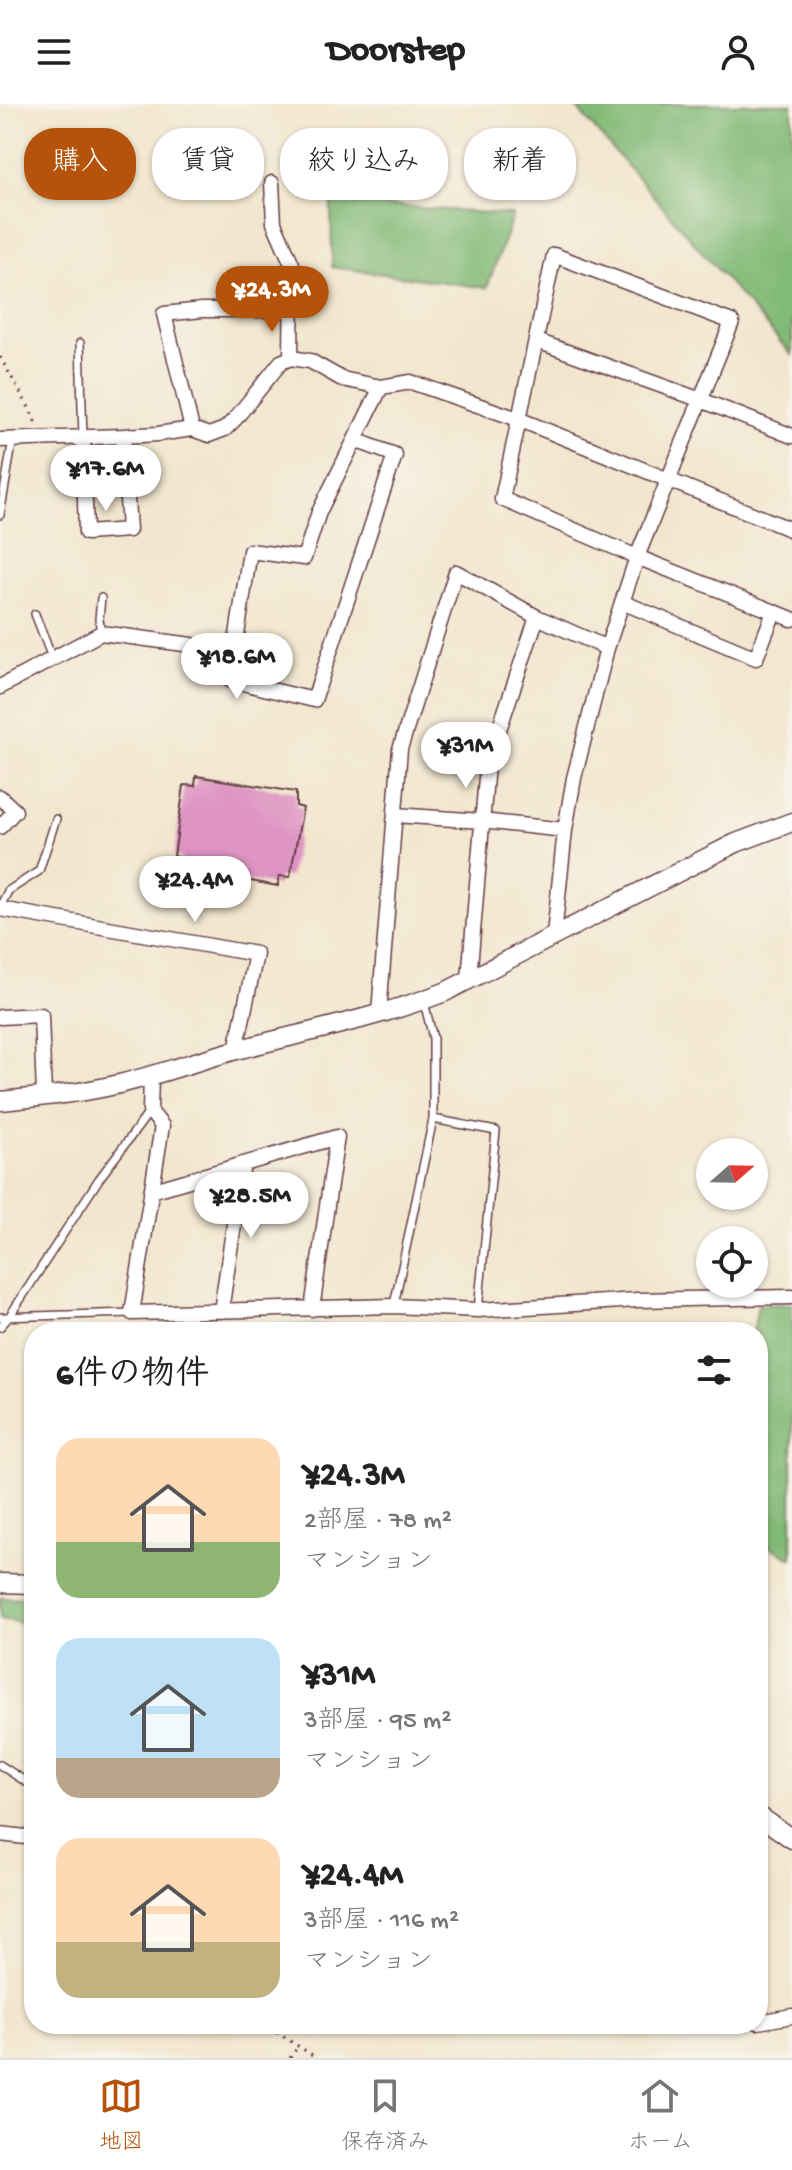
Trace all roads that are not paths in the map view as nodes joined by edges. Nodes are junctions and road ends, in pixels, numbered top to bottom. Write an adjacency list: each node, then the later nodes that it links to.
1 (272, 183): 2 (street)
2 (291, 310): 5 (street); 9 (street)
3 (537, 341): 7 (street); 7 (street); 8 (street)
4 (80, 343): 12 (lane)
5 (291, 358): 6 (street); 9 (street)
6 (381, 387): 8 (street); 14 (street)
7 (701, 400): 11 (street); 15 (street)
8 (518, 419): 15 (street); 18 (street)
9 (192, 429): 10 (street)
10 (123, 436): 12 (street); 12 (street)
11 (792, 436)
12 (83, 437): 13 (street)
13 (7, 440): 16 (lane)
14 (355, 440): 14 (street)
15 (669, 480): 17 (street); 18 (street)
16 (0, 515)
17 (792, 530)
18 (637, 557): 20 (street); 21 (street)
19 (101, 598): 25 (lane)
20 (622, 602): 21 (street); 27 (street)
21 (774, 612): 24 (street)
22 (35, 614): 28 (lane)
23 (537, 617): 27 (street); 31 (street); 33 (street)
24 (792, 619)
25 (101, 633): 26 (street); 28 (street)
26 (192, 645)
27 (607, 648): 36 (street)
28 (52, 658): 29 (street)
29 (0, 687)
30 (0, 797): 35 (street)
31 (395, 815): 33 (street); 41 (street)
32 (56, 819): 37 (lane)
33 (482, 821): 36 (street); 39 (street)
34 (792, 822): 38 (street)
35 (0, 827)
36 (565, 830): 38 (street)
37 (0, 908): 43 (street)
38 (554, 935): 39 (street)
39 (469, 979): 40 (street)
40 (424, 1000): 41 (street); 48 (lane)
41 (379, 1013): 43 (street)
42 (0, 1017): 45 (street)
43 (236, 1050): 44 (street)
44 (151, 1076): 45 (street); 47 (street)
45 (44, 1096): 46 (street)
46 (0, 1101)
47 (150, 1111): 50 (street); 57 (lane)
48 (433, 1119): 52 (lane); 54 (lane)
49 (243, 1164): 50 (street); 53 (street); 55 (street)
50 (151, 1191): 56 (street)
51 (792, 1297): 54 (street)
52 (394, 1306): 53 (street); 54 (street)
53 (312, 1309): 55 (street)
54 (478, 1310)
55 (221, 1311): 56 (street)
56 (132, 1313): 57 (lane)
57 (4, 1317): 58 (lane)
58 (0, 1327)
59 (0, 1583): 60 (street)
60 (24, 1584)
61 (0, 1765): 62 (lane)
62 (24, 1781)
63 (768, 1822): 66 (street)
64 (0, 1834): 65 (street)
65 (24, 1837)
66 (792, 1839)
67 (792, 2016): 68 (street)
68 (768, 2020)

